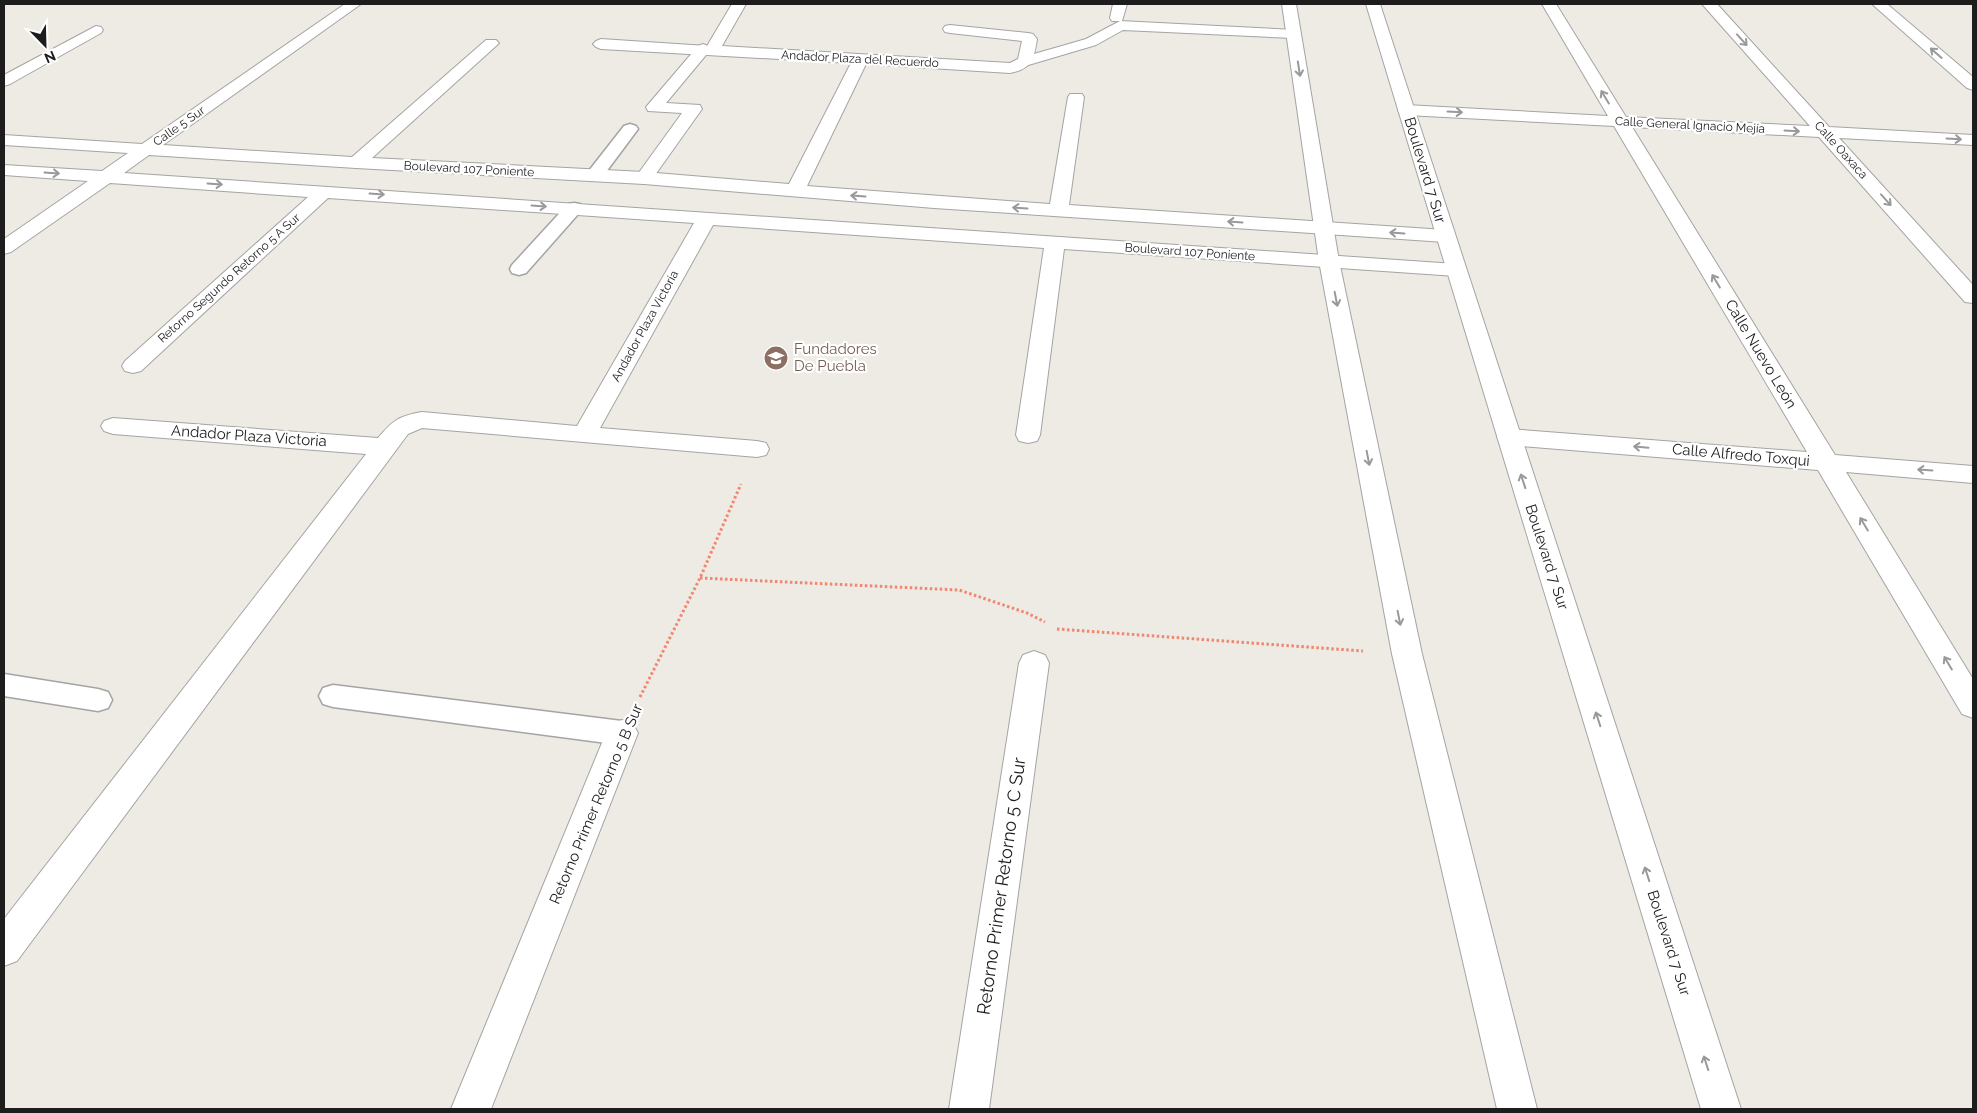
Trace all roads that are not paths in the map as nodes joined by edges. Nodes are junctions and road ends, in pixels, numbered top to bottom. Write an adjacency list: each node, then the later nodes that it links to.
1 (354, 4): 25 (street, Calle 5 Sur)
2 (739, 4): 13 (street)
3 (1289, 4): 10 (street)
4 (1373, 4): 19 (street, Boulevard 7 Sur)
5 (1549, 4): 20 (street, Calle Nuevo León, one-way to 5)
6 (1710, 4): 22 (street, Calle Oaxaca, one-way to 22)
7 (1878, 4): 17 (street, one-way to 7)
8 (950, 29): 15 (street)
9 (96, 30): 16 (street)
10 (1294, 34): 15 (street, Andador Plaza del Recuerdo); 39 (street, one-way to 39)
11 (491, 43): 26 (street)
12 (600, 44): 13 (street, Andador Plaza del Recuerdo)
13 (707, 50): 14 (street, Andador Plaza del Recuerdo); 31 (street)
14 (861, 59): 15 (street, Andador Plaza del Recuerdo); 33 (street)
15 (1022, 64)
16 (4, 81)
17 (1973, 85)
18 (1076, 97): 37 (street)
19 (1406, 110): 20 (street, Calle General Ignacio Mejía, one-way to 20); 41 (street, Boulevard 7 Sur)
20 (1620, 121): 22 (street, Calle General Ignacio Mejía, one-way to 22); 55 (street, Calle Nuevo León, one-way to 20)
21 (630, 128): 29 (lane)
22 (1825, 132): 24 (street, Calle General Ignacio Mejía, one-way to 24); 47 (street, Calle Oaxaca, one-way to 47)
23 (4, 140): 25 (street, Boulevard 107 Poniente)
24 (1973, 140)
25 (144, 150): 26 (street, Boulevard 107 Poniente); 30 (street, Calle 5 Sur)
26 (356, 163): 27 (street, Boulevard 107 Poniente)
27 (473, 169): 29 (street, Boulevard 107 Poniente); 34 (street)
28 (4, 170): 30 (street, Boulevard 107 Poniente, one-way to 30)
29 (594, 176): 31 (street, Boulevard 107 Poniente)
30 (106, 177): 32 (street, Boulevard 107 Poniente, one-way to 32); 43 (street, Calle 5 Sur)
31 (644, 178): 33 (street, Boulevard 107 Poniente)
32 (325, 191): 34 (street, Boulevard 107 Poniente, one-way to 34); 48 (street, Retorno Segundo Retorno 5 A Sur)
33 (795, 191): 35 (street, Boulevard 107 Poniente, one-way to 33)
34 (444, 199): 36 (street, Boulevard 107 Poniente, one-way to 36)
35 (934, 202): 37 (street, Boulevard 107 Poniente, one-way to 35); 40 (street)
36 (574, 208): 38 (street, Boulevard 107 Poniente); 45 (lane)
37 (1059, 210): 39 (street, Boulevard 107 Poniente, one-way to 37)
38 (706, 218): 40 (street, Boulevard 107 Poniente); 50 (street, Andador Plaza Victoria)
39 (1324, 228): 41 (street, Boulevard 107 Poniente, one-way to 39); 44 (street)
40 (923, 233): 42 (street, Boulevard 107 Poniente)
41 (1446, 236): 46 (street, Boulevard 7 Sur)
42 (1055, 242): 44 (street, Boulevard 107 Poniente); 51 (street)
43 (4, 248)
44 (1329, 261): 46 (street, Boulevard 107 Poniente); 66 (street, one-way to 66)
45 (520, 269)
46 (1456, 270): 52 (street, Boulevard 7 Sur)
47 (1973, 297)
48 (133, 366)
49 (113, 426): 53 (street, Andador Plaza Victoria)
50 (584, 435): 53 (street); 54 (street)
51 (1028, 435)
52 (1509, 437): 55 (street, Calle Alfredo Toxqui, one-way to 52); 67 (street, Boulevard 7 Sur, one-way to 52)
53 (386, 446): 63 (street)
54 (757, 449)
55 (1826, 462): 56 (street, Calle Alfredo Toxqui, one-way to 55); 61 (street, Calle Nuevo León, one-way to 55)
56 (1973, 474)
57 (1034, 663): 65 (street, Retorno Primer Retorno 5 C Sur)
58 (4, 685): 60 (lane)
59 (333, 696): 62 (lane)
60 (98, 700)
61 (1973, 705)
62 (622, 733): 64 (street, Retorno Primer Retorno 5 B Sur)
63 (4, 948)
64 (471, 1109)
65 (969, 1109)
66 (1517, 1109)
67 (1721, 1109)

